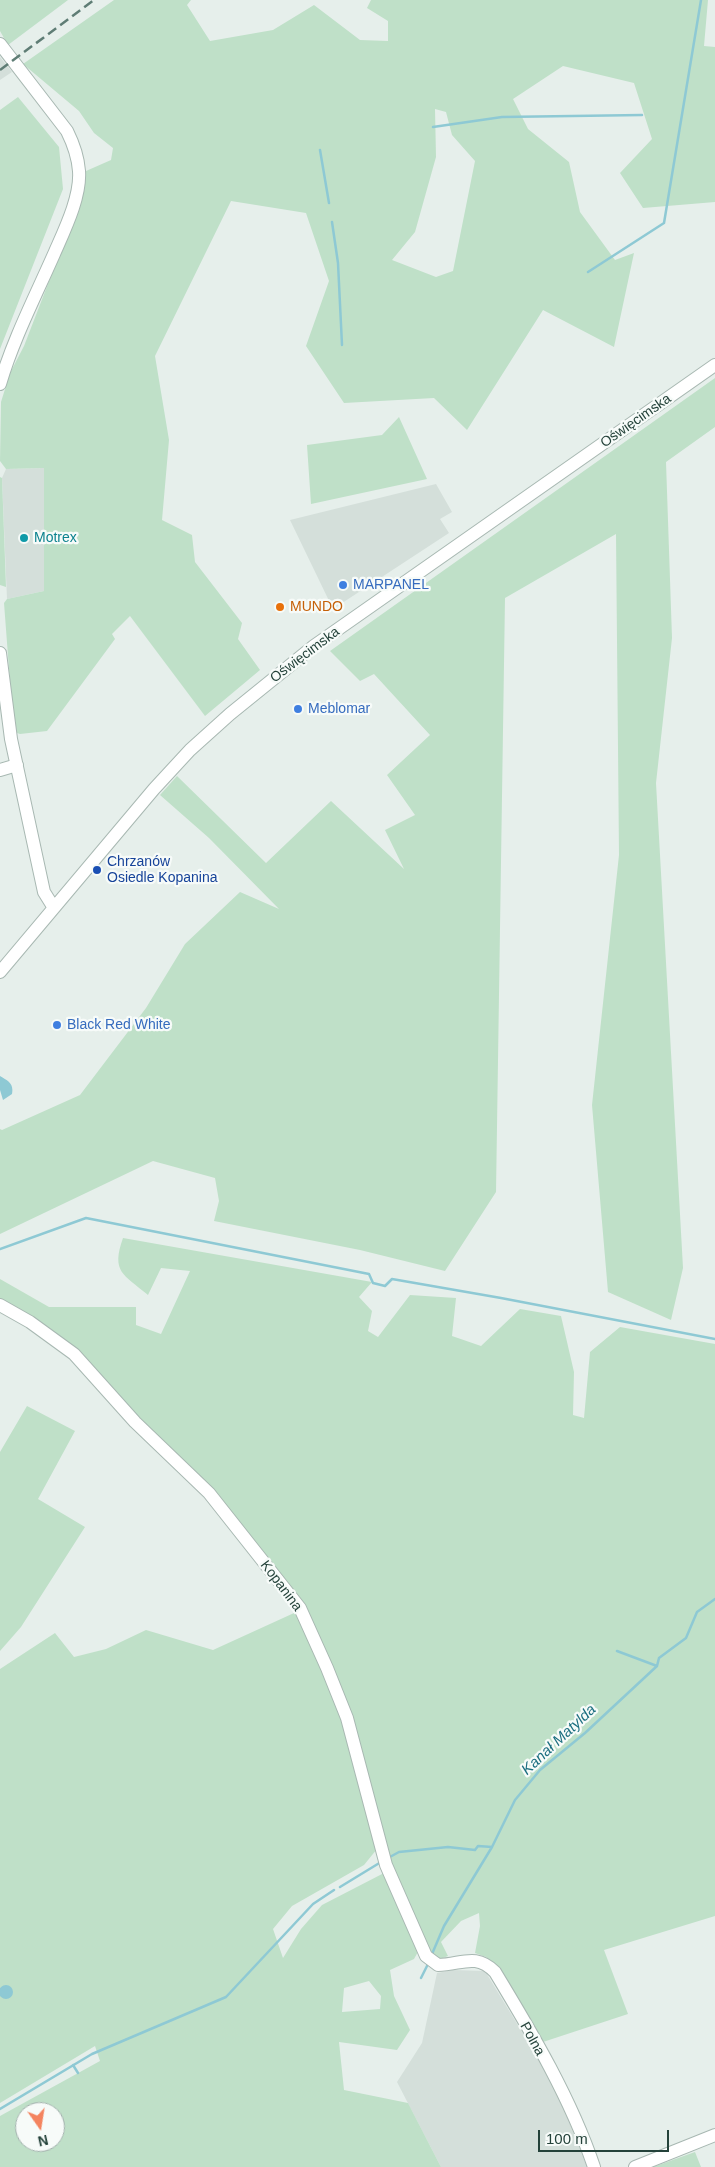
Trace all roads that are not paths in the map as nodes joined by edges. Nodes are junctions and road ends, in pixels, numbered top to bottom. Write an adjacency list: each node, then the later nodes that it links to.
1 (0, 44): 3 (street)
2 (715, 365): 7 (street, Oświęcimska)
3 (0, 384)
4 (0, 653): 5 (street)
5 (17, 765): 6 (street); 7 (street)
6 (0, 770)
7 (54, 908): 8 (street, Oświęcimska)
8 (0, 972)
9 (0, 1305): 10 (street, Kopanina)
10 (429, 1959): 12 (street, Polna)
11 (715, 2135): 13 (street)
12 (594, 2167)
13 (635, 2167)

